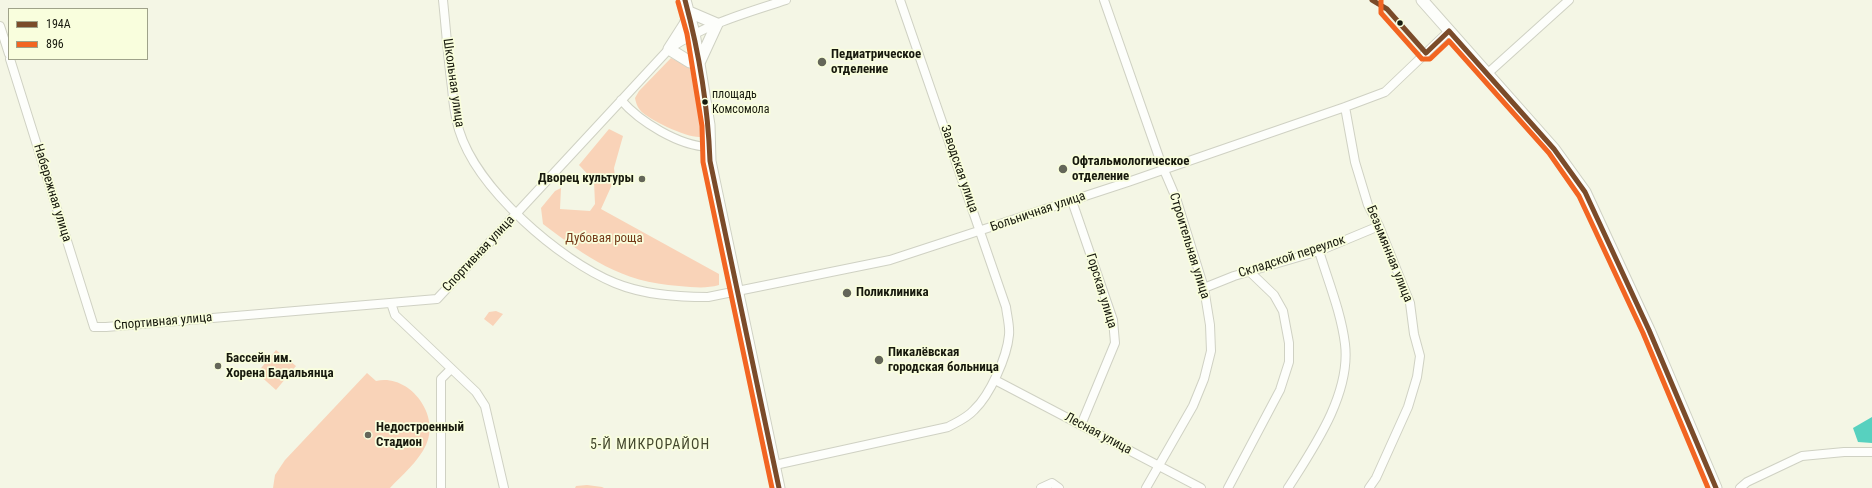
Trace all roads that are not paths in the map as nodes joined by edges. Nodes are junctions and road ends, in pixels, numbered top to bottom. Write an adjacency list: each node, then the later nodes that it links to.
1 (443, 0): 23 (street, Школьная улица)
2 (685, 0): 8 (street)
3 (786, 0): 9 (street, Спортивная улица)
4 (900, 0): 25 (street, Заводская улица)
5 (1104, 0): 21 (street, Строительная улица)
6 (1422, 0): 11 (street)
7 (1569, 0): 17 (street)
8 (689, 12): 9 (street); 12 (street); 13 (street)
9 (716, 24): 12 (street, Спортивная улица); 16 (street)
10 (0, 26): 14 (street)
11 (1449, 31): 17 (street); 19 (street, Больничная улица)
12 (694, 33): 13 (street, Спортивная улица); 16 (street)
13 (669, 49): 16 (street); 18 (street, Спортивная улица)
14 (8, 51)
15 (10, 60): 31 (street, Набережная улица)
16 (699, 64): 20 (street)
17 (1487, 74): 48 (street)
18 (621, 100): 20 (street); 23 (street, Спортивная улица)
19 (1345, 107): 21 (street, Больничная улица); 24 (street, Безымянная улица)
20 (709, 147): 29 (street)
21 (1164, 169): 22 (street, Больничная улица); 28 (street, Строительная улица)
22 (1072, 201): 25 (street, Больничная улица); 34 (street, Горская улица)
23 (517, 213): 29 (street, Школьная улица); 30 (street, Спортивная улица)
24 (1379, 226): 26 (street, Складской переулок); 47 (street, Безымянная улица)
25 (981, 231): 29 (street, Больничная улица); 33 (street, Заводская улица)
26 (1319, 251): 27 (street, Складской переулок); 46 (street)
27 (1250, 272): 28 (street, Складской переулок); 45 (street)
28 (1204, 288): 37 (street, Строительная улица)
29 (738, 290): 36 (street)
30 (391, 303): 31 (street, Спортивная улица); 32 (street)
31 (94, 327)
32 (451, 369): 38 (street); 39 (street)
33 (995, 380): 34 (street, Лесная улица); 36 (street, Заводская улица)
34 (1081, 425): 37 (street, Лесная улица)
35 (1872, 452): 49 (street)
36 (775, 465): 40 (street)
37 (1158, 466): 43 (street, Строительная улица); 44 (street, Лесная улица)
38 (441, 488)
39 (504, 488)
40 (779, 488)
41 (1041, 488): 42 (street)
42 (1059, 488)
43 (1146, 488)
44 (1200, 488)
45 (1228, 488)
46 (1288, 488)
47 (1369, 488)
48 (1716, 488)
49 (1740, 488)

